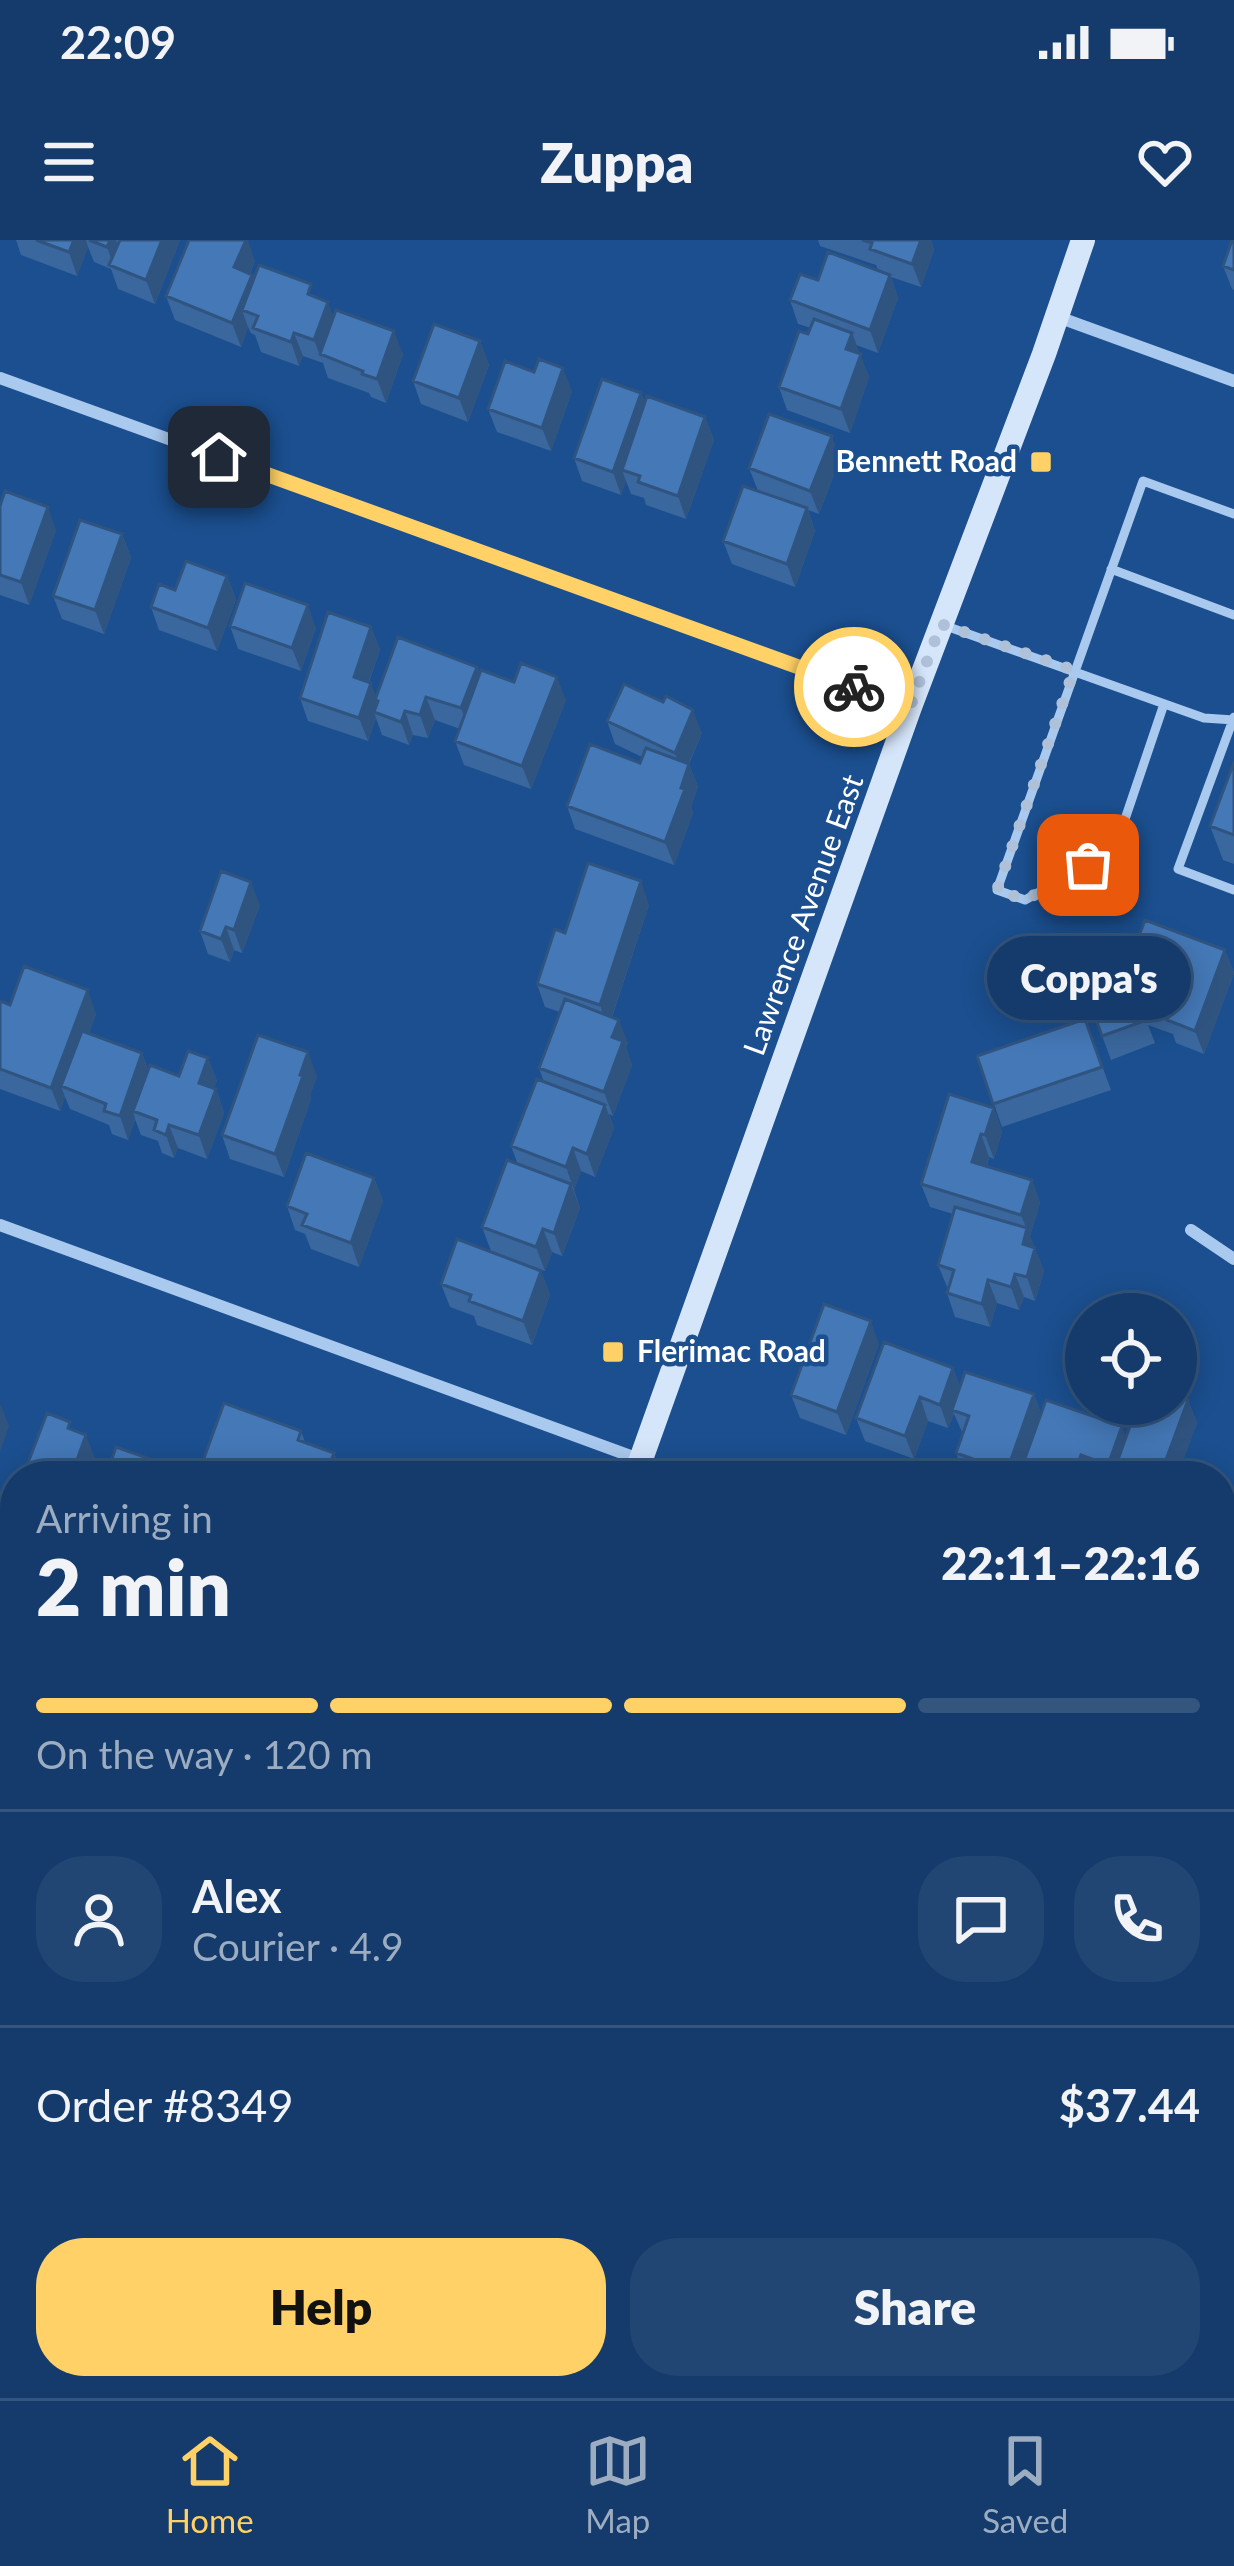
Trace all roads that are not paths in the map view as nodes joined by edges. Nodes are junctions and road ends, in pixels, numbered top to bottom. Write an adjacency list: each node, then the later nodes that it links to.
1 (1083, 240): 2 (main road, Lawrence Avenue East)
2 (1058, 317): 4 (street); 8 (main road, Lawrence Avenue East)
3 (0, 378): 11 (street)
4 (1234, 381)
5 (1234, 514): 6 (lane)
6 (1111, 568): 7 (lane); 9 (lane)
7 (1234, 615)
8 (941, 624): 9 (lane); 11 (main road, Lawrence Avenue East)
9 (1074, 670): 10 (lane); 10 (lane)
10 (1164, 704): 12 (lane)
11 (910, 707): 18 (main road, Lawrence Avenue East)
12 (1234, 719): 13 (lane)
13 (1234, 890)
14 (0, 1225): 17 (street)
15 (1192, 1230): 16 (street)
16 (1234, 1259)
17 (620, 1461)
18 (641, 1461)

